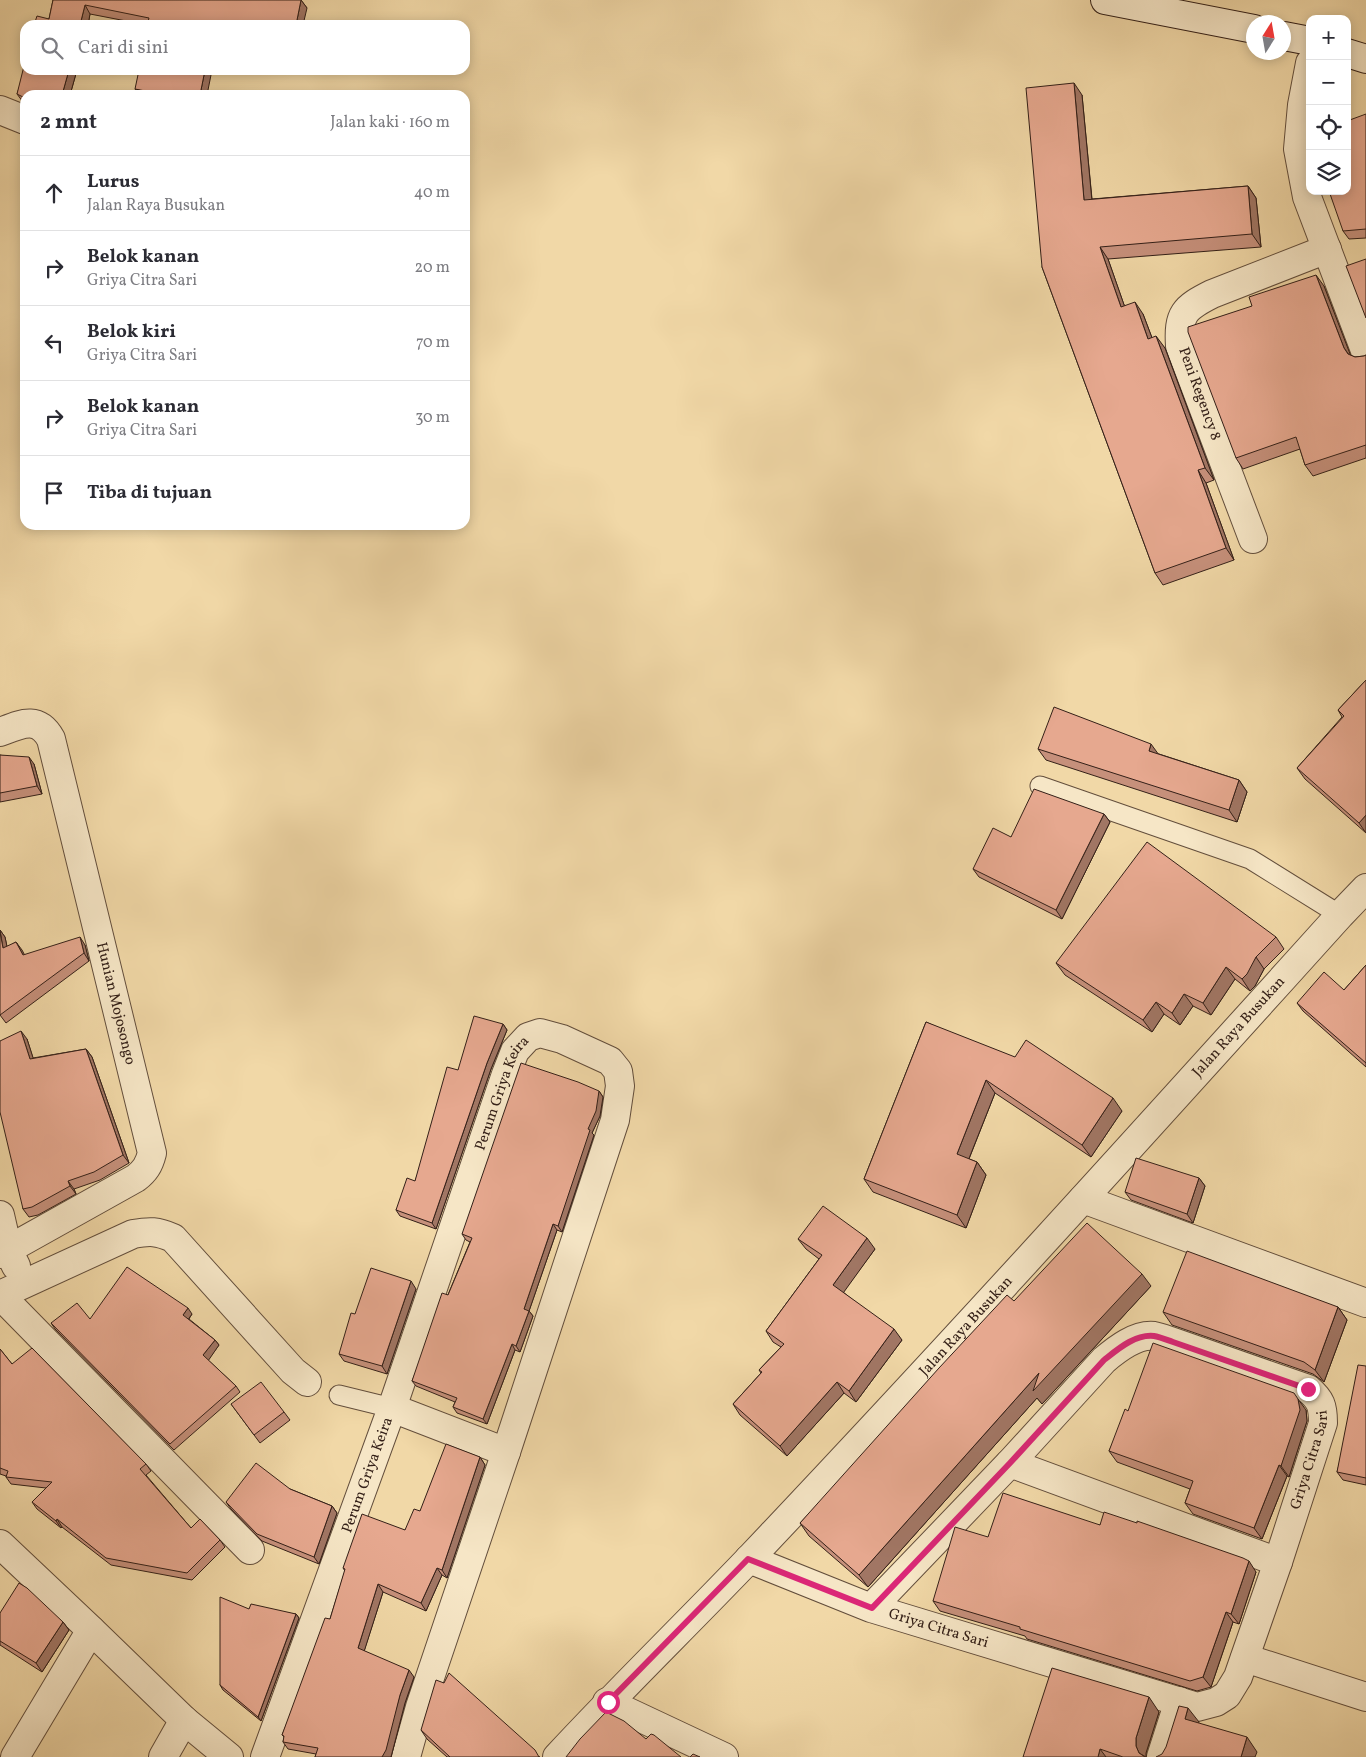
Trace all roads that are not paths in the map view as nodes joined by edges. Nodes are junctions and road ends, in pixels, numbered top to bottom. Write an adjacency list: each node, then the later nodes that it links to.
1 (1105, 0): 2 (street)
2 (1169, 6): 3 (street)
3 (1246, 27)
4 (1291, 37): 5 (street)
5 (1306, 40)
6 (1351, 54): 7 (street)
7 (1366, 59)
8 (1306, 84): 11 (street)
9 (0, 110): 10 (street)
10 (20, 118)
11 (1327, 249): 12 (street); 13 (street, Peni Regency 8)
12 (1366, 353)
13 (1253, 539)
14 (0, 732): 20 (street, Hunian Mojosongo)
15 (1040, 786): 17 (lane)
16 (1366, 888): 17 (street, Jalan Raya Busukan)
17 (1340, 915): 18 (street, Jalan Raya Busukan)
18 (1083, 1199): 22 (street); 30 (street, Jalan Raya Busukan)
19 (0, 1215): 20 (street)
20 (4, 1252): 21 (street)
21 (8, 1291): 23 (street); 29 (street)
22 (1366, 1303)
23 (307, 1382)
24 (339, 1394): 25 (lane)
25 (392, 1408): 26 (street); 26 (street, Perum Griya Keira); 42 (street, Perum Griya Keira)
26 (506, 1452): 43 (street, Perum Griya Keira)
27 (1010, 1463): 31 (street); 31 (street, Griya Citra Sari); 32 (street, Griya Citra Sari)
28 (0, 1544): 33 (street)
29 (250, 1550)
30 (748, 1559): 32 (street, Griya Citra Sari); 37 (street, Jalan Raya Busukan)
31 (1278, 1562): 34 (street, Griya Citra Sari)
32 (872, 1608): 36 (street, Griya Citra Sari)
33 (92, 1630): 38 (street); 39 (street)
34 (1245, 1658): 35 (street); 36 (street, Griya Citra Sari)
35 (1366, 1697)
36 (1179, 1701): 46 (street)
37 (608, 1702): 44 (street, Jalan Raya Busukan); 45 (street)
38 (184, 1720): 40 (street); 41 (street)
39 (15, 1757)
40 (162, 1757)
41 (229, 1757)
42 (265, 1757)
43 (406, 1757)
44 (557, 1757)
45 (724, 1757)
46 (1161, 1757)

